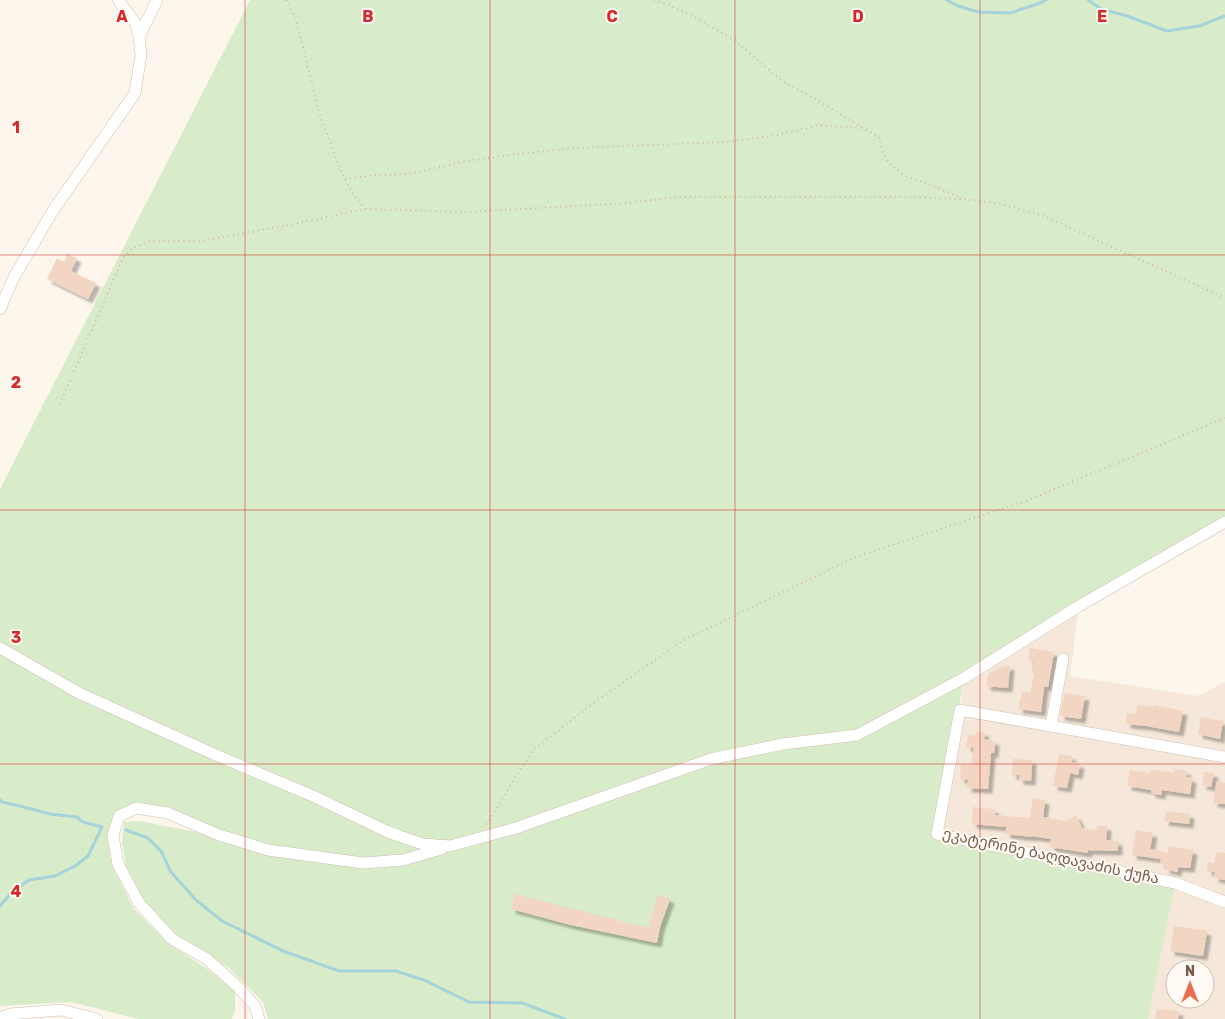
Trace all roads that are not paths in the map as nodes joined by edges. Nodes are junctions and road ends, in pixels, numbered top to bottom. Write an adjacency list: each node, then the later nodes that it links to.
1 (118, 0): 3 (street)
2 (157, 0): 3 (street)
3 (139, 37): 4 (street)
4 (0, 309)
5 (1225, 522): 10 (street)
6 (0, 648): 10 (street)
7 (1063, 659): 8 (street)
8 (1051, 726): 9 (street, ეკატერინე ბაღდავაძის ქუჩა); 11 (street, ეკატერინე ბაღდავაძის ქუჩა)
9 (1225, 757)
10 (450, 846): 14 (street)
11 (1225, 902)
12 (0, 1018): 13 (street)
13 (97, 1019)
14 (259, 1019)

